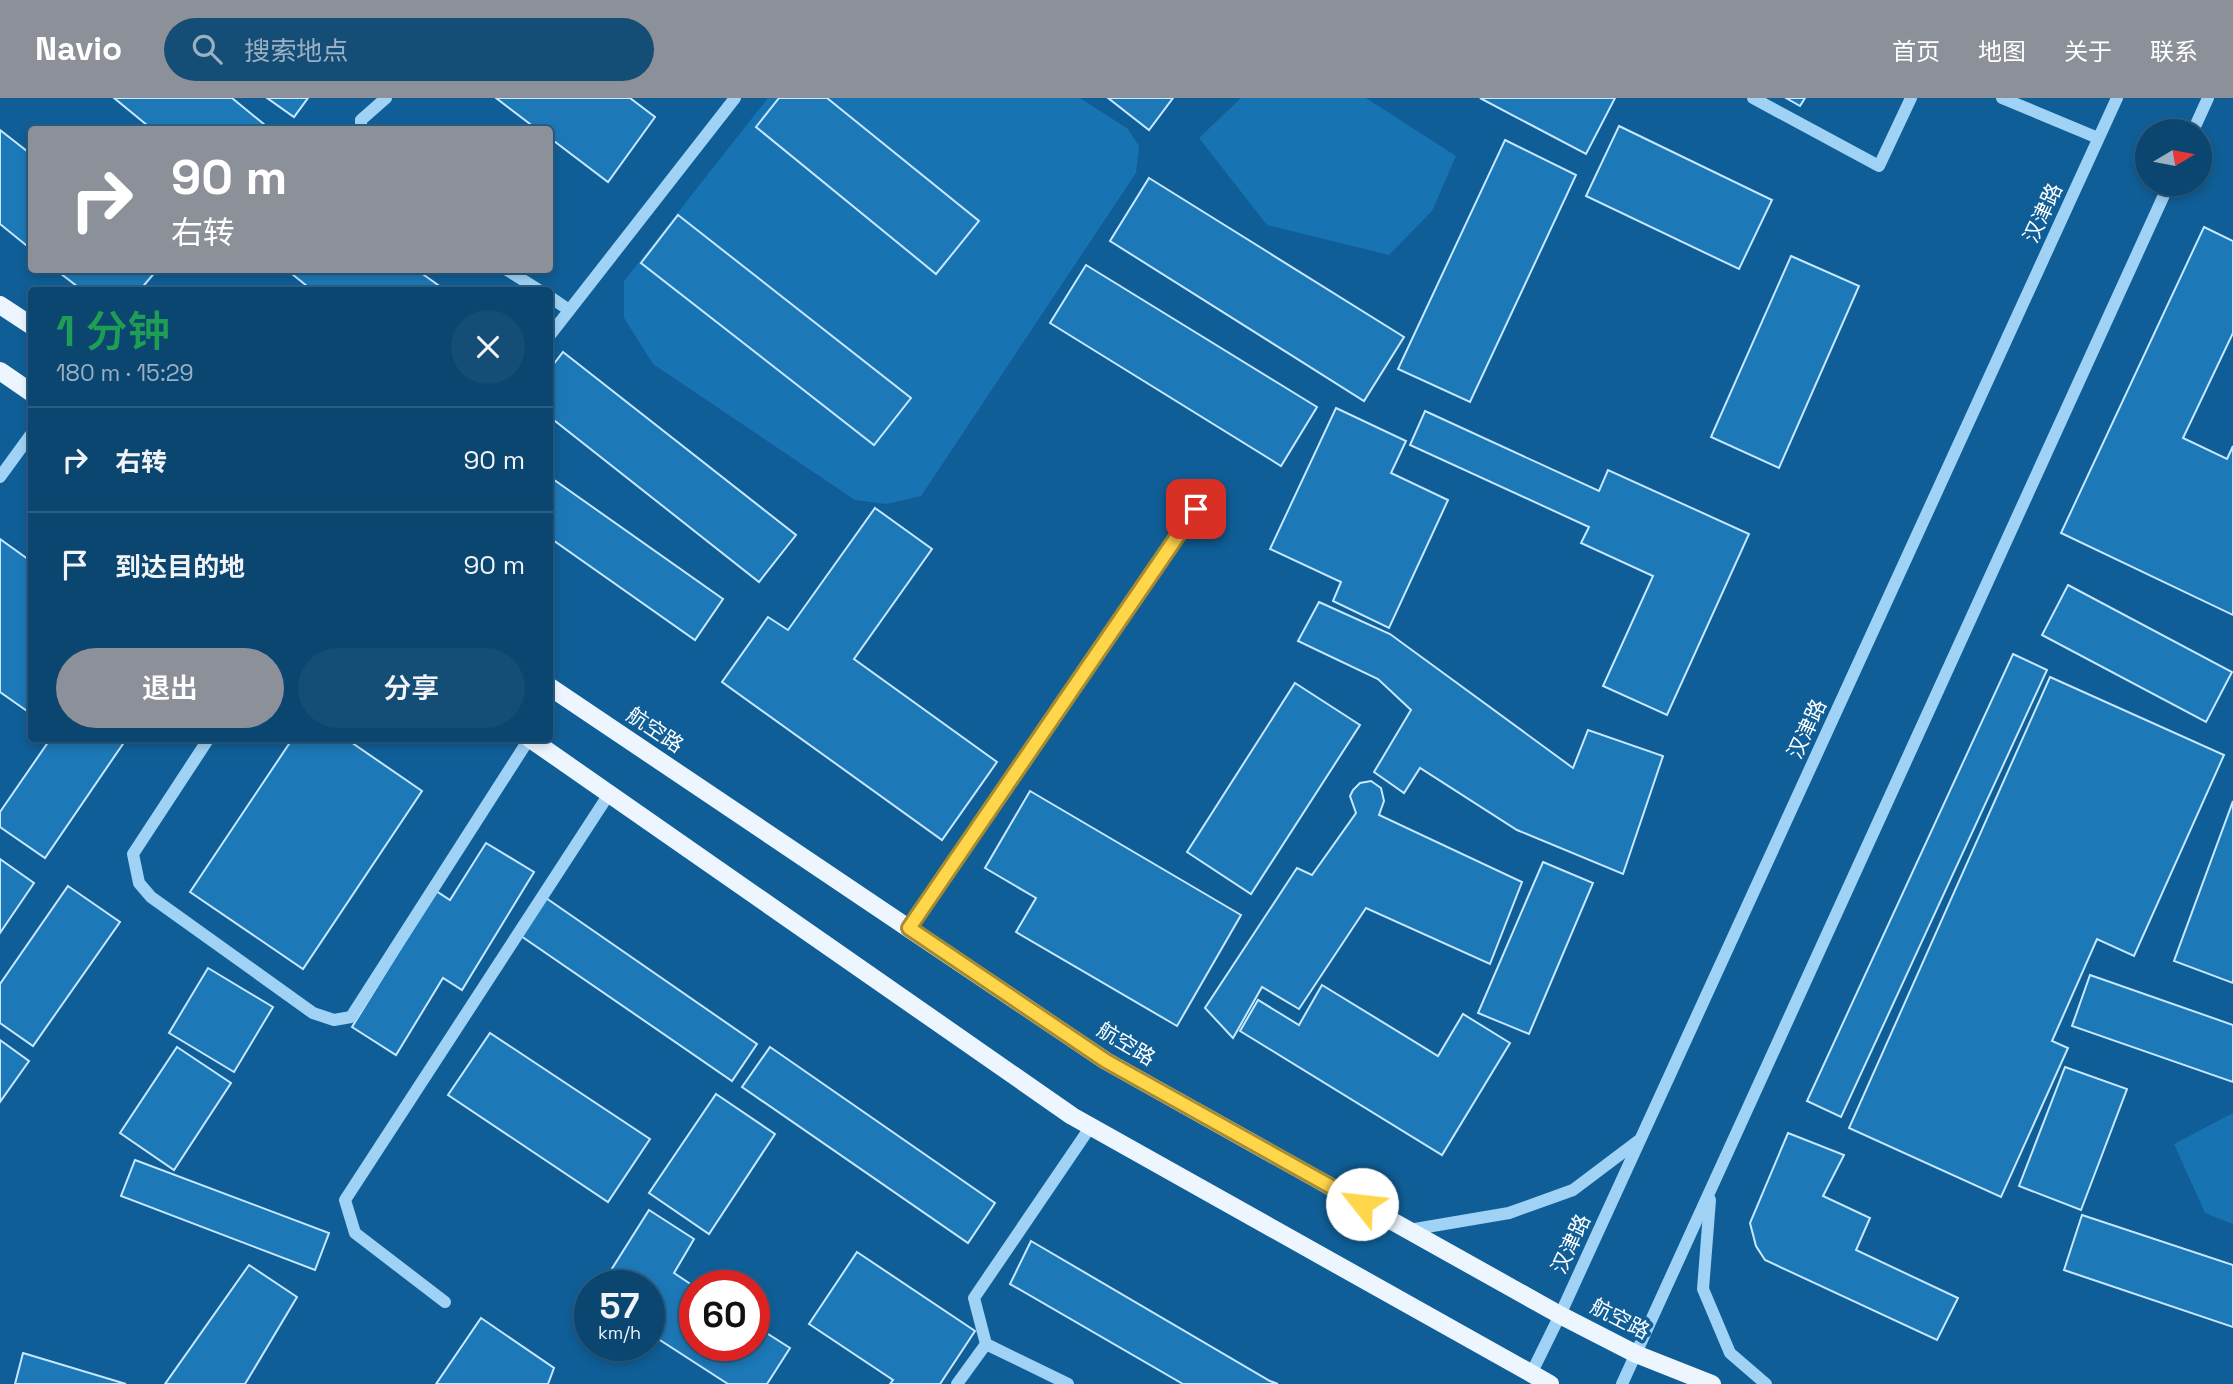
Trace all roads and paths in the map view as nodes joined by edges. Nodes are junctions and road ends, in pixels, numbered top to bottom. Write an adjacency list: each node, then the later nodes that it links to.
1 (386, 98): 9 (street)
2 (735, 98): 16 (street)
3 (1753, 98): 4 (street)
4 (1910, 98)
5 (2003, 98): 10 (street)
6 (2117, 98): 10 (street, 汉津路)
7 (2208, 98): 8 (street)
8 (2198, 119)
9 (360, 126)
10 (2098, 138): 31 (street, 汉津路)
11 (2164, 196): 32 (street)
12 (512, 273): 13 (street)
13 (535, 287)
14 (553, 299): 16 (street)
15 (0, 305): 17 (main road)
16 (569, 310): 18 (street)
17 (28, 323)
18 (553, 331)
19 (0, 371): 20 (main road)
20 (28, 390)
21 (28, 438): 22 (street)
22 (0, 477)
23 (1211, 487): 29 (street)
24 (553, 689): 29 (main road, 航空路)
25 (206, 742): 26 (street)
26 (526, 742)
27 (535, 742): 28 (main road)
28 (609, 794): 30 (main road); 34 (street)
29 (909, 928): 33 (main road, 航空路)
30 (1091, 1126): 36 (street); 38 (main road)
31 (1641, 1138): 33 (street); 35 (street, 汉津路)
32 (1711, 1189): 37 (street); 44 (street)
33 (1409, 1230): 35 (main road, 航空路)
34 (445, 1302)
35 (1560, 1315): 37 (main road, 航空路); 38 (street, 汉津路)
36 (985, 1344): 39 (street); 40 (street)
37 (1636, 1354): 42 (street); 43 (main road, 航空路)
38 (1531, 1374): 41 (main road)
39 (957, 1384)
40 (1068, 1384)
41 (1550, 1384)
42 (1622, 1384)
43 (1712, 1384)
44 (1766, 1384)

